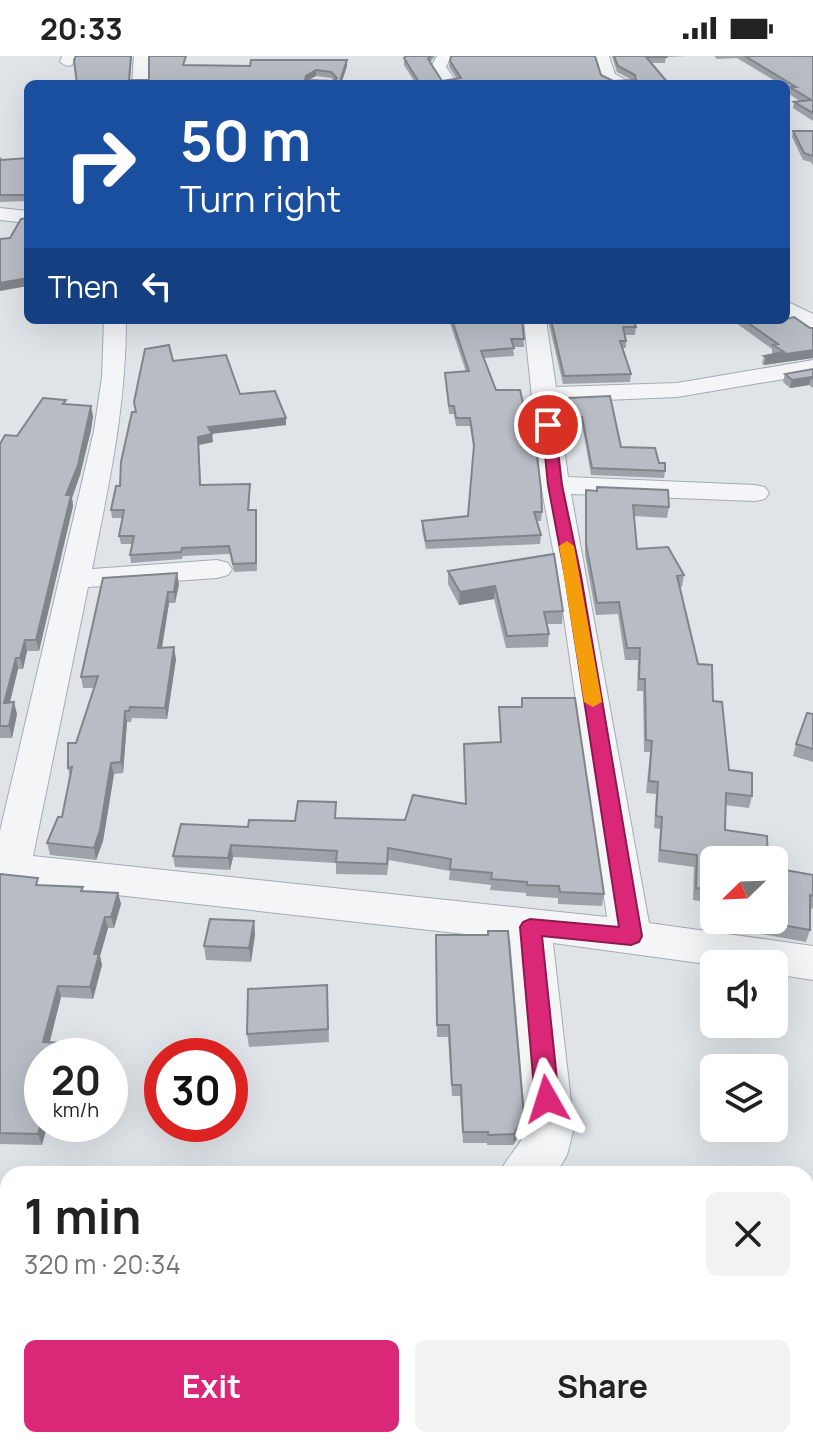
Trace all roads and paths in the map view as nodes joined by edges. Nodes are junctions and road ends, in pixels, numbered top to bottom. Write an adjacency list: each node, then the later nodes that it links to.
1 (141, 56): 4 (street)
2 (444, 56): 5 (street)
3 (602, 56): 6 (street)
4 (140, 80)
5 (447, 80)
6 (615, 80)
7 (0, 214): 8 (street)
8 (24, 217)
9 (790, 310): 12 (street)
10 (115, 324): 18 (street)
11 (536, 324): 14 (street)
12 (813, 324)
13 (813, 367): 14 (street)
14 (545, 395): 15 (street)
15 (555, 485): 16 (street); 21 (street)
16 (755, 493)
17 (217, 569): 18 (street)
18 (74, 579): 19 (street)
19 (5, 867): 20 (street)
20 (530, 927): 21 (street); 23 (street)
21 (631, 936): 22 (street)
22 (813, 963)
23 (531, 1166)

